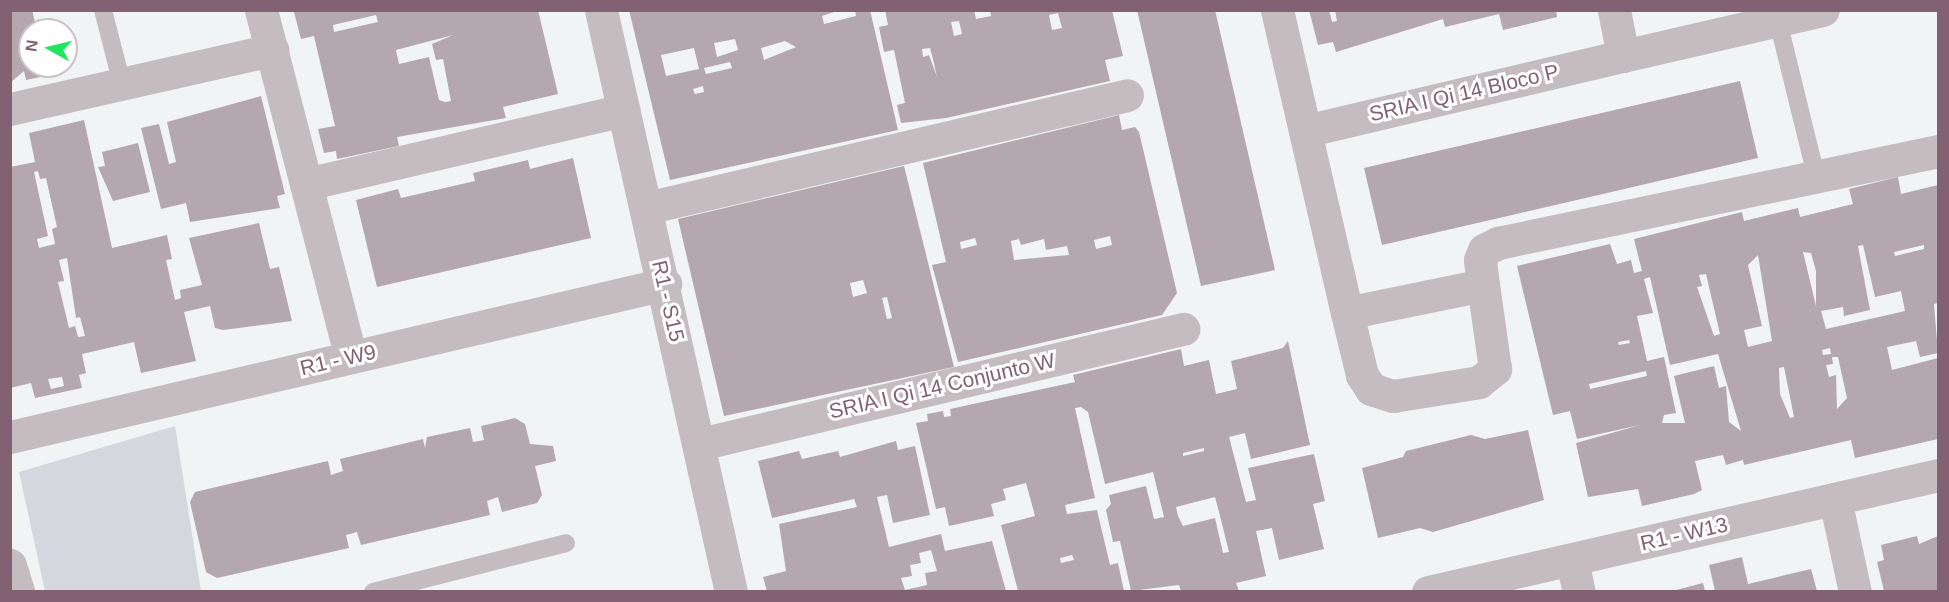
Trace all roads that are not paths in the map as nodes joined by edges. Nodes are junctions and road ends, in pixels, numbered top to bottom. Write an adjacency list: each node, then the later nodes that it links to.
1 (103, 10): 10 (lane)
2 (261, 10): 8 (street)
3 (601, 10): 13 (street, R1 - S15)
4 (1277, 10): 14 (street)
5 (1614, 10): 9 (street)
6 (1823, 10): 7 (street, SRIA I Qi 14 Bloco P)
7 (1778, 21): 9 (street, SRIA I Qi 14 Bloco P); 16 (lane)
8 (272, 50): 10 (street); 17 (street)
9 (1623, 56): 14 (street, SRIA I Qi 14 Bloco P)
10 (122, 84): 12 (street)
11 (1126, 95): 18 (street)
12 (10, 109)
13 (624, 110): 17 (street); 18 (street, R1 - S15)
14 (1305, 131): 21 (street)
15 (1938, 151): 16 (street)
16 (1816, 176): 20 (street)
17 (306, 184): 23 (street)
18 (646, 207): 19 (street, R1 - S15)
19 (665, 284): 23 (street, R1 - W9); 25 (street, R1 - S15)
20 (1483, 285): 21 (street); 21 (street)
21 (1347, 313)
22 (1183, 329): 25 (street, SRIA I Qi 14 Conjunto W)
23 (351, 357): 24 (street, R1 - W9)
24 (10, 437)
25 (700, 444): 33 (street, R1 - S15)
26 (1938, 475): 27 (street, R1 - W13)
27 (1835, 499): 29 (street, R1 - W13); 36 (street)
28 (566, 543): 32 (lane)
29 (1572, 560): 34 (street, R1 - W13); 35 (street)
30 (10, 565): 31 (street)
31 (18, 591)
32 (373, 591)
33 (731, 591)
34 (1428, 591)
35 (1579, 591)
36 (1855, 591)

